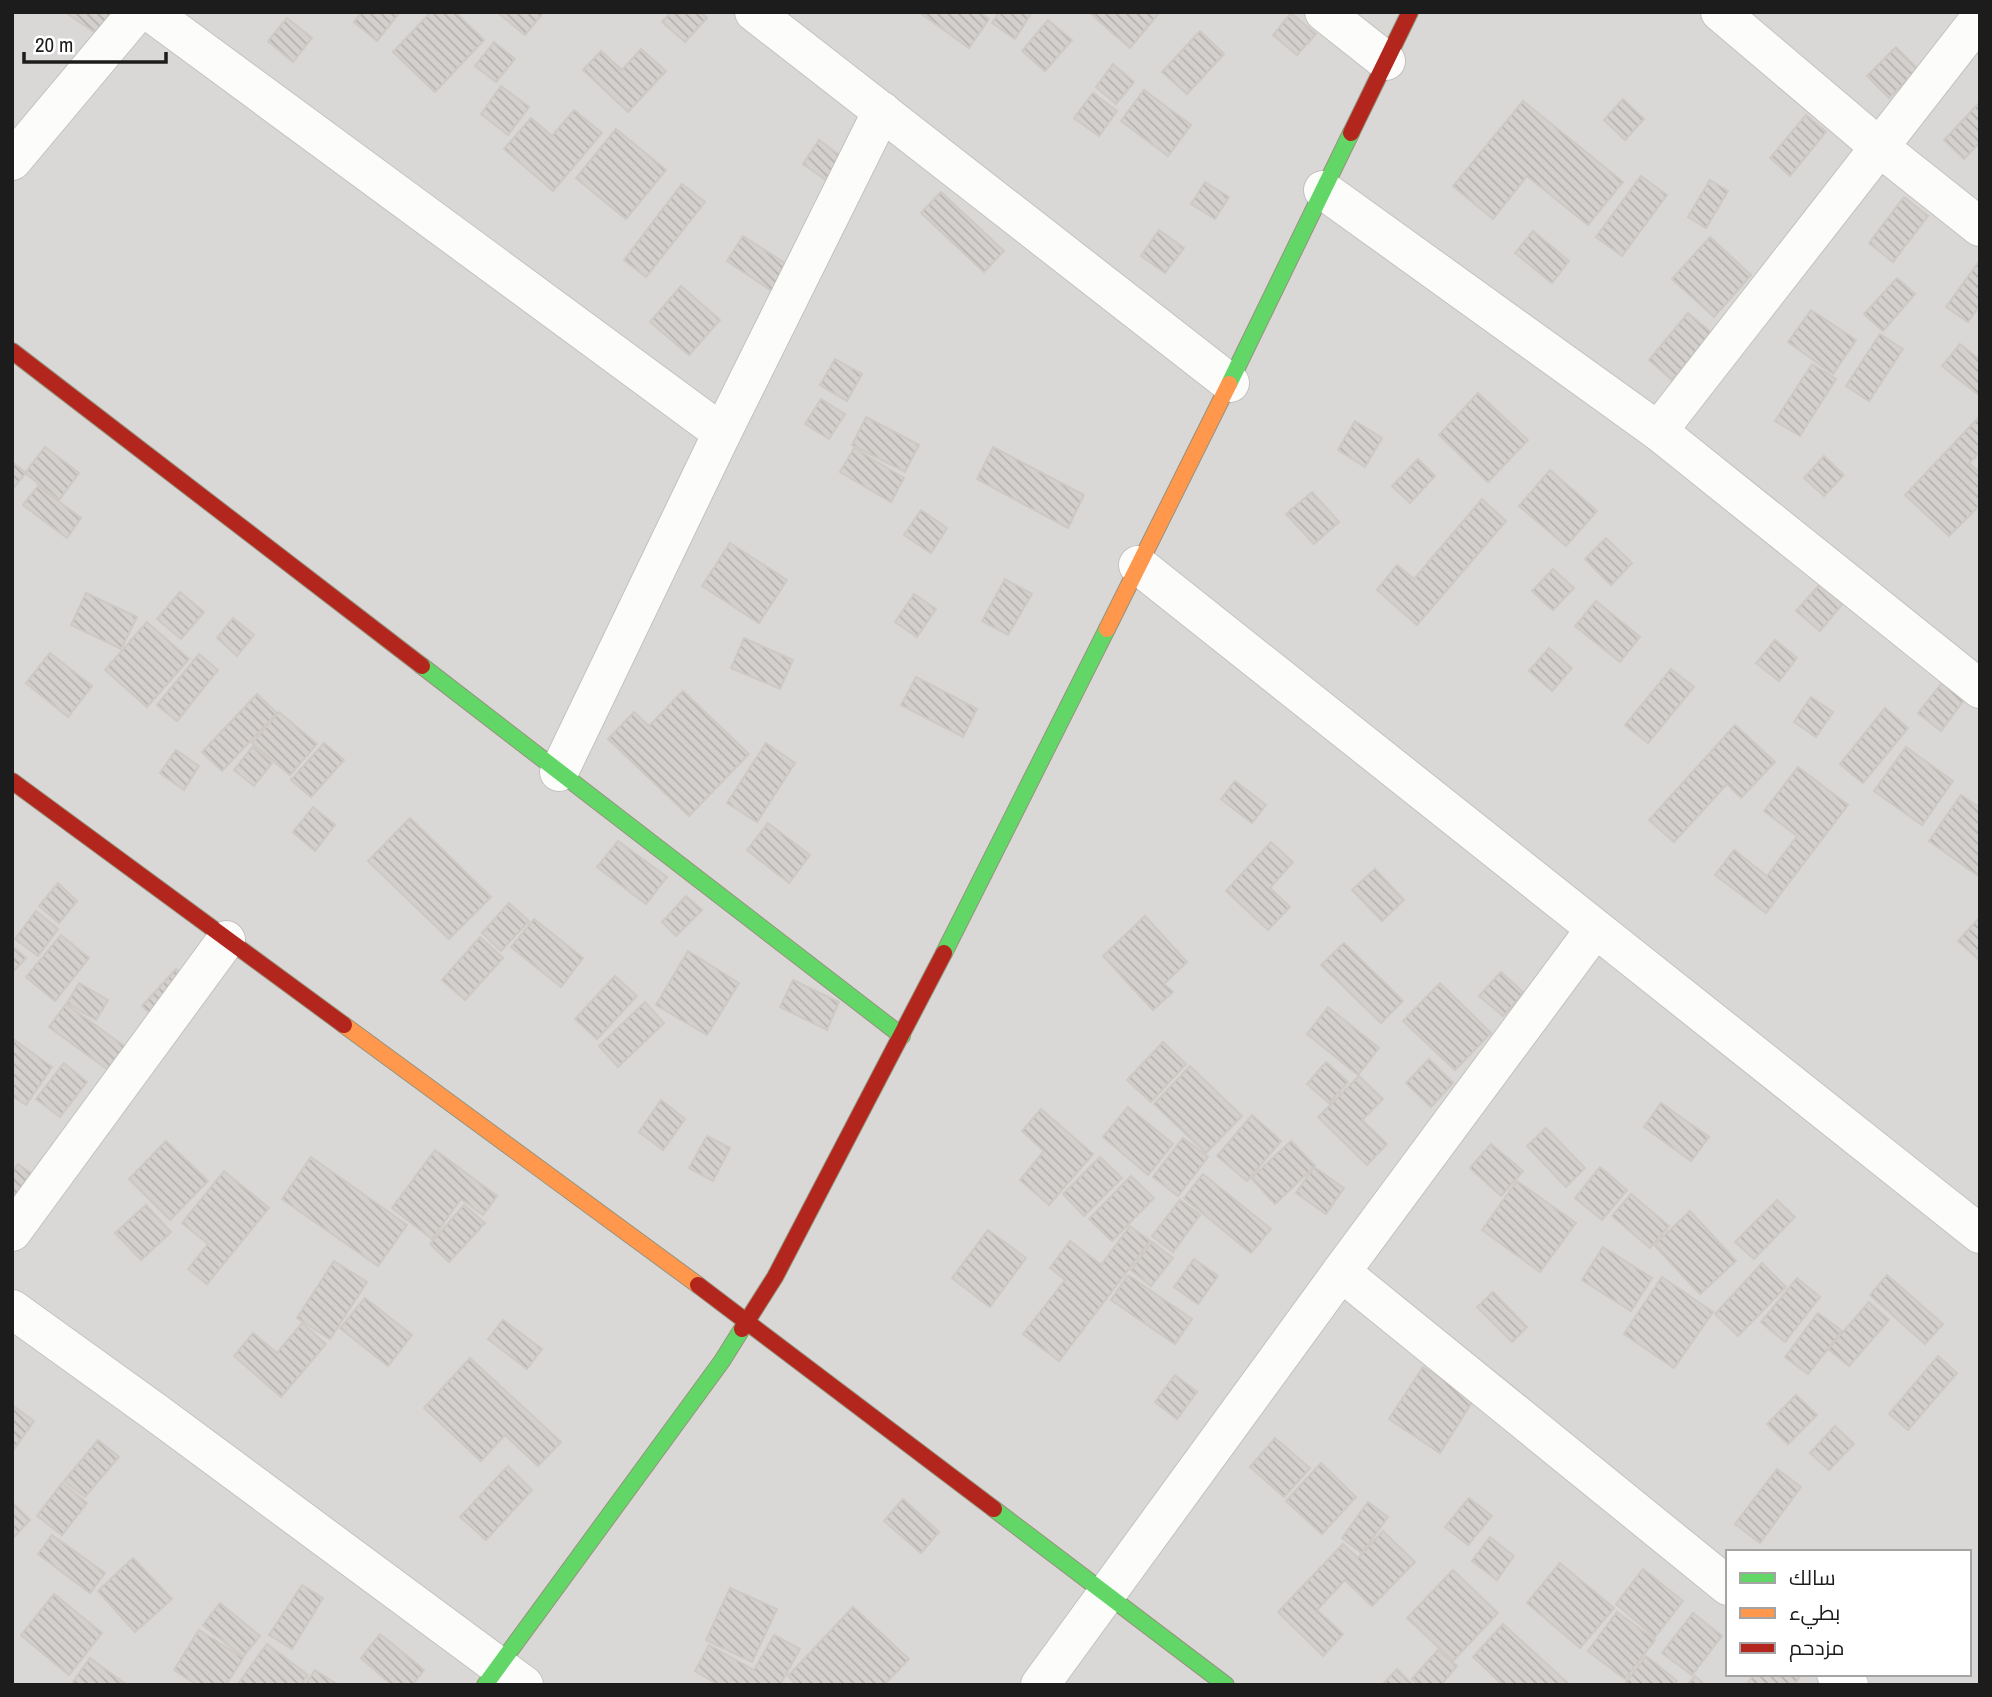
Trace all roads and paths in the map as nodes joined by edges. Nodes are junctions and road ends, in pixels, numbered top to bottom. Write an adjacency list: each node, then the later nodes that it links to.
1 (137, 12): 11 (street)
2 (150, 12): 17 (street)
3 (754, 12): 9 (street)
4 (1324, 12): 8 (street)
5 (1410, 12): 8 (street)
6 (1720, 12): 10 (street)
7 (1980, 18): 10 (street)
8 (1386, 61): 12 (street)
9 (882, 111): 15 (street); 17 (street)
10 (1878, 146): 13 (street); 16 (street)
11 (12, 161)
12 (1323, 190): 15 (street); 16 (street)
13 (1980, 227)
14 (12, 351): 20 (street)
15 (1230, 383): 18 (street)
16 (1658, 431): 19 (street)
17 (722, 433): 20 (street)
18 (1138, 565): 22 (street); 24 (street)
19 (1980, 689)
20 (559, 772): 24 (street)
21 (12, 781): 23 (street)
22 (1595, 929): 25 (street); 27 (street)
23 (226, 940): 26 (street); 29 (street)
24 (902, 1036): 29 (street)
25 (1978, 1229)
26 (12, 1232)
27 (1341, 1272): 30 (street); 31 (street)
28 (12, 1310): 32 (street)
29 (747, 1321): 31 (street); 32 (street)
30 (1726, 1584)
31 (1108, 1593): 33 (street); 34 (street)
32 (502, 1679)
33 (1040, 1685)
34 (1226, 1685)

